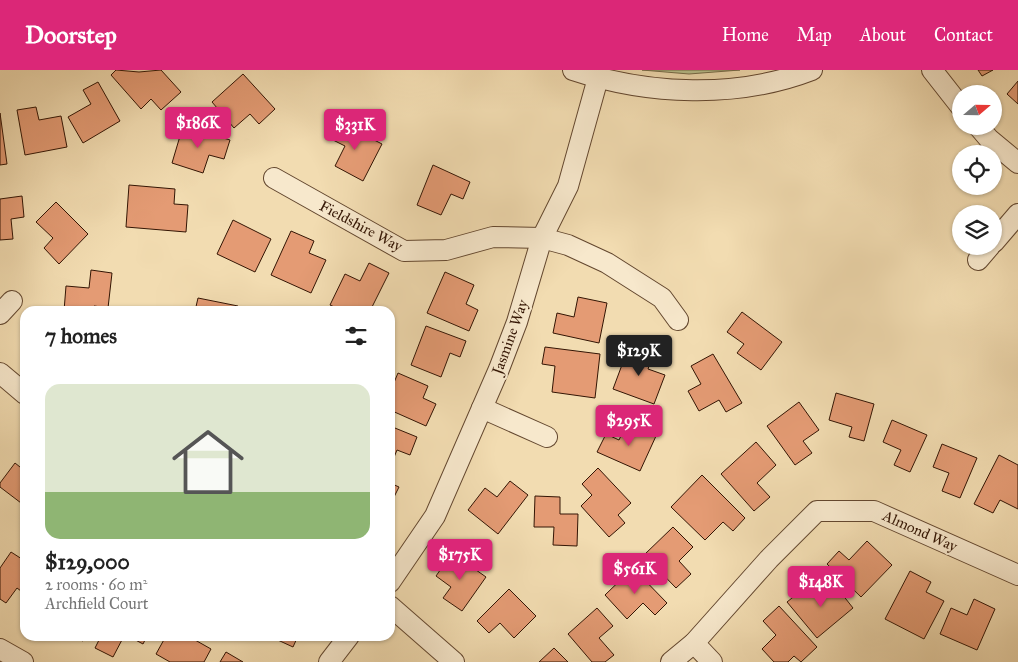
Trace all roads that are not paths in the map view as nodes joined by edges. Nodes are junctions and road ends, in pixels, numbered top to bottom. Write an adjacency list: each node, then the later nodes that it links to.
1 (573, 70): 4 (street)
2 (812, 70): 4 (street)
3 (932, 70): 5 (street)
4 (598, 78): 11 (street, Jasmine Way)
5 (952, 96)
6 (986, 135): 7 (street)
7 (1018, 163)
8 (274, 178): 11 (street, Fieldshire Way)
9 (1018, 214): 10 (street)
10 (1002, 233)
11 (542, 238): 12 (street, Fieldshire Way); 15 (street, Jasmine Way)
12 (678, 320)
13 (0, 373): 14 (street)
14 (20, 390)
15 (482, 408): 16 (street); 17 (street, Jasmine Way)
16 (547, 437)
17 (395, 575)
18 (1018, 575): 21 (street, Almond Way)
19 (395, 610): 25 (street)
20 (345, 641): 24 (street)
21 (694, 642): 26 (street, Almond Way); 27 (street)
22 (0, 649): 23 (street)
23 (23, 662)
24 (329, 662)
25 (454, 662)
26 (671, 662)
27 (712, 662)

